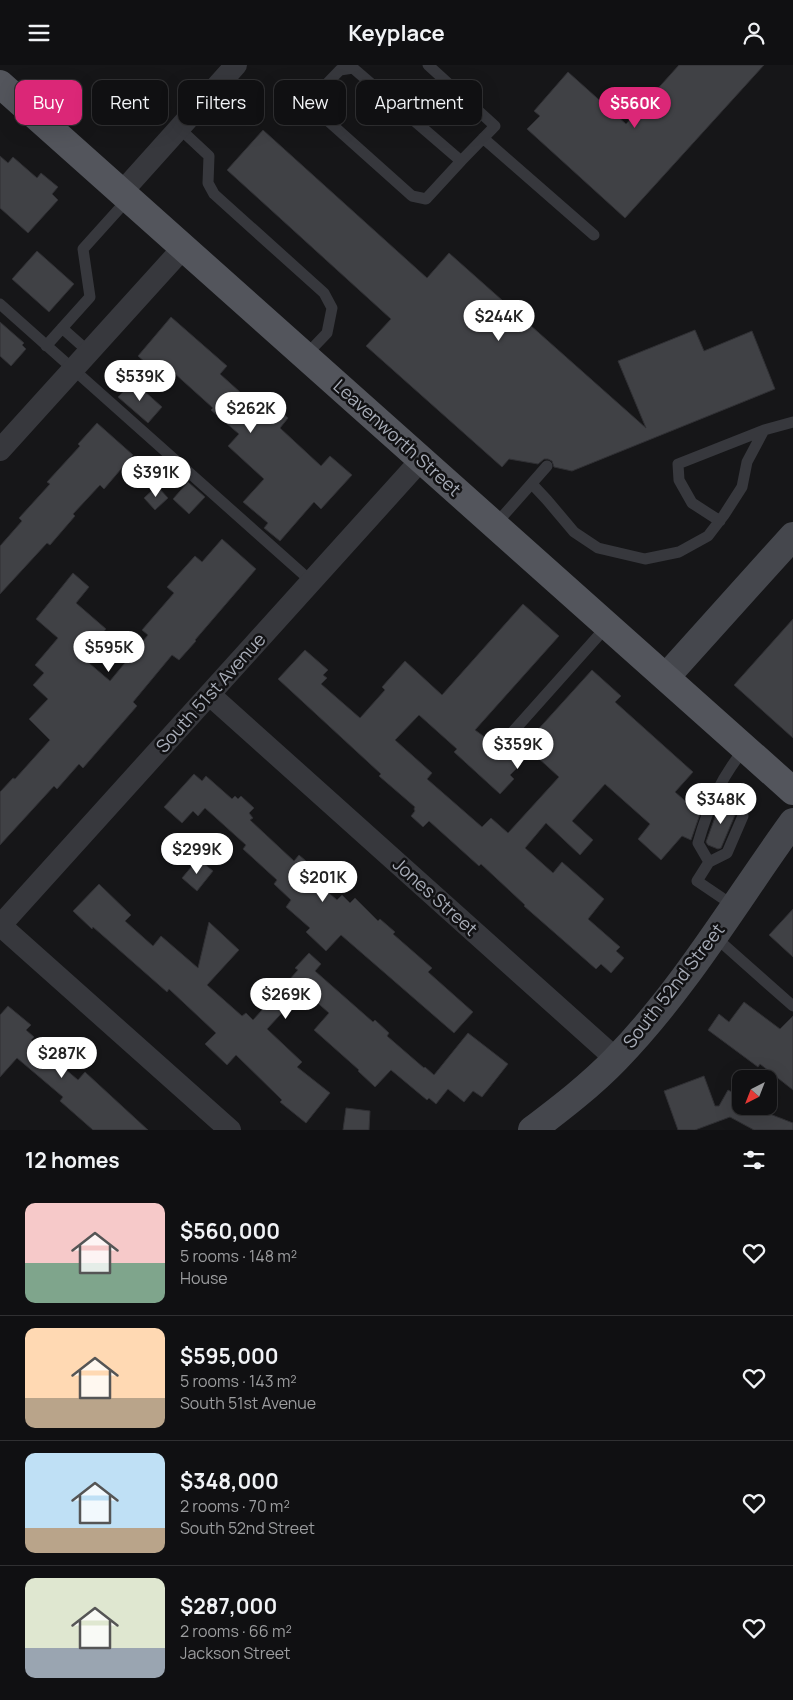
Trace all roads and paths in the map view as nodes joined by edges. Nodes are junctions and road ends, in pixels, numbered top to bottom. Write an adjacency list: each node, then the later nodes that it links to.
1 (236, 65): 4 (street)
2 (428, 65): 5 (lane)
3 (0, 84): 7 (main road, Leavenworth Street)
4 (179, 128): 7 (street); 14 (lane)
5 (483, 138): 6 (lane); 8 (lane)
6 (462, 161): 6 (lane)
7 (125, 196): 9 (main road, Leavenworth Street); 11 (lane)
8 (594, 235)
9 (183, 248): 13 (street); 14 (main road, Leavenworth Street)
10 (0, 304): 12 (lane)
11 (62, 328): 12 (lane); 13 (lane)
12 (46, 346): 15 (lane)
13 (89, 352): 15 (street)
14 (305, 356): 19 (main road, Leavenworth Street)
15 (73, 370): 18 (street); 25 (lane)
16 (793, 422): 17 (lane)
17 (764, 430): 22 (lane); 22 (lane)
18 (0, 450)
19 (422, 460): 23 (main road, Leavenworth Street); 25 (street, South 51st Avenue)
20 (547, 466): 21 (lane)
21 (532, 484): 22 (lane); 23 (lane)
22 (720, 521)
23 (495, 525): 26 (main road, Leavenworth Street)
24 (790, 545): 27 (street)
25 (312, 582): 28 (street, South 51st Avenue)
26 (608, 625): 27 (main road, Leavenworth Street); 29 (lane)
27 (666, 677): 30 (main road, Leavenworth Street)
28 (210, 695): 36 (street, South 51st Avenue); 39 (street, Jones Street)
29 (509, 736)
30 (745, 748): 31 (lane); 32 (main road, Leavenworth Street)
31 (719, 788): 34 (lane); 34 (lane)
32 (793, 791)
33 (793, 821): 35 (street, South 52nd Street)
34 (708, 861): 35 (lane)
35 (734, 906): 37 (street, South 52nd Street)
36 (0, 925): 41 (street)
37 (714, 936): 38 (lane); 39 (street, South 52nd Street)
38 (793, 1006)
39 (616, 1059): 40 (street, South 52nd Street)
40 (555, 1122): 42 (street, South 52nd Street)
41 (230, 1130)
42 (532, 1130)

